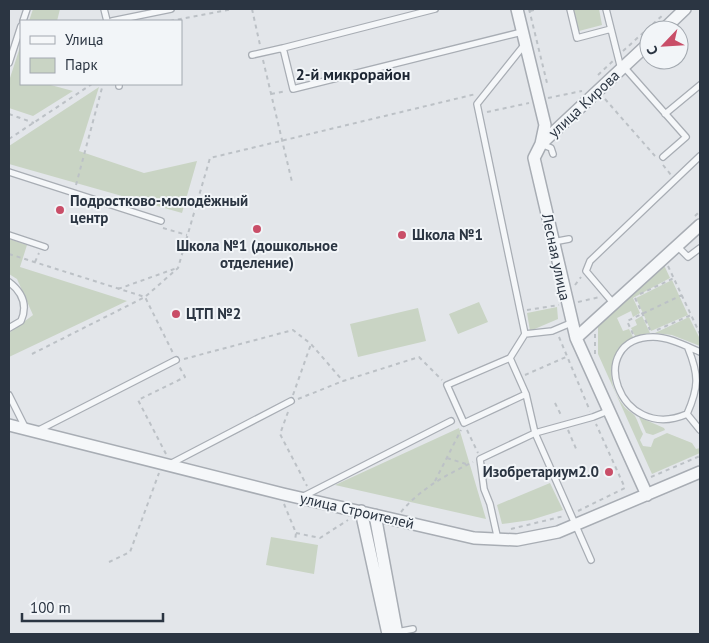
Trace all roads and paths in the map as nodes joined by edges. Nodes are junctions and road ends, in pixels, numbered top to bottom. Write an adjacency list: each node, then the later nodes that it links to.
1 (171, 9): 12 (lane)
2 (233, 9): 13 (path)
3 (252, 9): 21 (path)
4 (435, 9): 19 (lane)
5 (517, 9): 17 (street, Лесная улица)
6 (538, 9): 11 (path)
7 (570, 9): 16 (lane)
8 (606, 9): 16 (lane)
9 (669, 9): 24 (path)
10 (685, 9): 14 (street)
11 (530, 10): 29 (path)
12 (117, 20)
13 (175, 20)
14 (673, 20)
15 (20, 29): 23 (lane)
16 (611, 29): 24 (lane)
17 (522, 32): 18 (street, Лесная улица); 30 (lane)
18 (525, 44): 32 (lane); 34 (street, Лесная улица)
19 (283, 48): 21 (lane); 30 (lane)
20 (639, 50): 24 (street, улица Кирова)
21 (262, 54): 22 (lane); 33 (path)
22 (252, 56)
23 (9, 63)
24 (621, 64): 25 (path); 31 (street, улица Кирова); 37 (lane)
25 (595, 78)
26 (700, 84): 37 (lane)
27 (91, 85): 38 (path)
28 (103, 85): 48 (path)
29 (548, 88)
30 (293, 89): 33 (path)
31 (598, 90): 34 (path); 41 (street, улица Кирова); 46 (path)
32 (488, 91): 36 (lane); 40 (path)
33 (271, 94): 40 (path)
34 (539, 100): 36 (path); 41 (street, Лесная улица)
35 (9, 114): 38 (path)
36 (479, 114): 70 (lane)
37 (666, 114): 44 (lane)
38 (34, 123): 39 (path)
39 (9, 139)
40 (282, 142): 47 (path); 60 (path)
41 (541, 144): 42 (lane); 53 (street, Лесная улица)
42 (554, 154)
43 (700, 156): 46 (lane)
44 (663, 157)
45 (9, 172): 48 (lane)
46 (675, 179): 61 (lane)
47 (292, 182)
48 (74, 193): 49 (lane)
49 (162, 221)
50 (700, 225): 55 (street)
51 (9, 235): 54 (lane)
52 (569, 238): 53 (lane)
53 (553, 242): 74 (street, Лесная улица)
54 (43, 246): 59 (path)
55 (677, 246): 56 (lane); 58 (street)
56 (700, 248)
57 (9, 254): 59 (path)
58 (663, 259): 62 (path); 68 (street)
59 (35, 262): 64 (path)
60 (178, 268): 64 (path); 67 (path)
61 (586, 271): 65 (path); 68 (lane)
62 (674, 278): 66 (path); 72 (path)
63 (9, 282): 76 (lane)
64 (118, 289): 67 (path)
65 (570, 290)
66 (682, 295): 72 (path); 73 (path)
67 (145, 297): 85 (path); 88 (path)
68 (611, 300): 69 (path); 80 (street)
69 (572, 302)
70 (521, 311): 71 (path); 78 (lane)
71 (560, 312)
72 (642, 314): 73 (path); 81 (path)
73 (691, 315): 79 (path)
74 (571, 323): 77 (lane); 80 (street, Лесная улица)
75 (594, 327): 89 (path)
76 (9, 328)
77 (556, 330): 78 (lane); 86 (path)
78 (525, 334): 87 (lane)
79 (700, 334)
80 (576, 338): 98 (street, Лесная улица)
81 (636, 340): 83 (lane); 99 (lane)
82 (311, 344): 88 (path); 91 (path); 96 (path)
83 (688, 348): 84 (lane); 92 (lane)
84 (700, 352)
85 (32, 354)
86 (566, 357): 90 (path); 100 (path)
87 (510, 358): 90 (lane); 93 (lane)
88 (176, 360): 105 (lane); 112 (path)
89 (598, 362)
90 (518, 378): 94 (lane)
91 (343, 381): 93 (path); 96 (path)
92 (699, 381): 99 (lane)
93 (447, 385): 102 (lane)
94 (526, 394): 102 (lane); 107 (lane)
95 (9, 395): 105 (lane)
96 (291, 402): 112 (lane); 119 (path)
97 (556, 402): 104 (path)
98 (608, 411): 100 (lane); 120 (street, Лесная улица)
99 (687, 414): 106 (lane)
100 (593, 417): 104 (lane); 114 (path)
101 (452, 421): 119 (lane)
102 (464, 423): 110 (path); 111 (path)
103 (9, 425): 105 (street, улица Строителей)
104 (566, 425): 107 (lane); 108 (path)
105 (31, 430): 112 (street, улица Строителей)
106 (700, 430)
107 (536, 433): 111 (lane); 125 (lane)
108 (577, 451)
109 (700, 456): 117 (path)
110 (447, 458): 113 (path); 118 (path)
111 (480, 459): 113 (path); 128 (lane)
112 (165, 464): 119 (street, улица Строителей); 131 (path)
113 (468, 465): 118 (path)
114 (616, 468): 115 (path); 125 (path)
115 (612, 470)
116 (700, 472): 120 (street, улица Строителей)
117 (652, 478)
118 (434, 483): 124 (path)
119 (305, 495): 122 (street, улица Строителей)
120 (648, 495): 126 (street, улица Строителей)
121 (285, 498): 127 (path)
122 (358, 513): 123 (street, улица Строителей); 127 (path); 133 (street)
123 (376, 514): 128 (street, улица Строителей); 133 (street)
124 (410, 514)
125 (571, 514): 126 (lane); 128 (path)
126 (576, 525): 128 (street, улица Строителей); 130 (lane)
127 (296, 533): 129 (path)
128 (497, 535)
129 (295, 541)
130 (591, 560)
131 (108, 562)
132 (413, 629): 133 (lane)
133 (394, 634)

